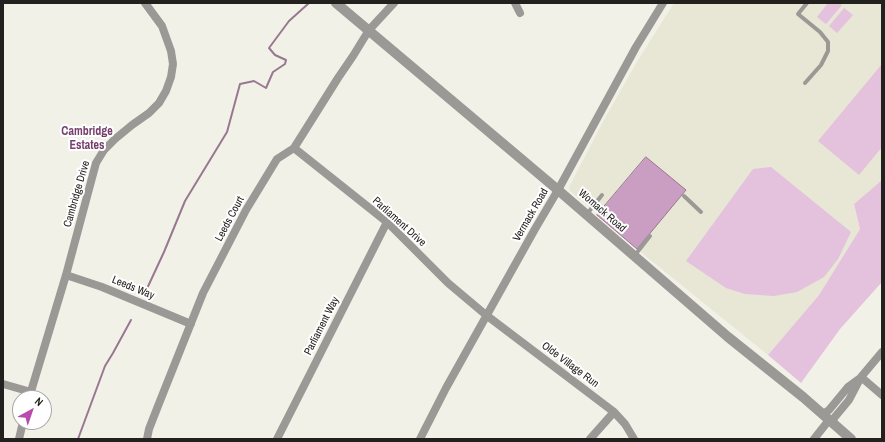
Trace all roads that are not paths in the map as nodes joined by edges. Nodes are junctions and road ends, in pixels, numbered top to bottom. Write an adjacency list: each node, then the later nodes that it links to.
1 (145, 3): 19 (street, Cambridge Drive)
2 (336, 3): 8 (street, Womack Road)
3 (394, 3): 8 (street, Leeds Court)
4 (515, 3): 7 (street)
5 (663, 3): 11 (street, Vermack Road)
6 (807, 3): 9 (lane)
7 (520, 13)
8 (369, 30): 10 (street, Leeds Court); 11 (street, Womack Road)
9 (805, 83)
10 (294, 148): 16 (street, Parliament Drive); 21 (street, Leeds Court)
11 (558, 190): 15 (street, Womack Road); 20 (street, Vermack Road)
12 (602, 195): 15 (lane)
13 (684, 196): 14 (lane)
14 (700, 212)
15 (586, 214): 18 (street, Womack Road)
16 (387, 222): 20 (street, Parliament Drive); 32 (street, Parliament Way)
17 (650, 236): 18 (lane)
18 (634, 255): 30 (street, Womack Road)
19 (66, 275): 21 (street, Leeds Way); 26 (street, Cambridge Drive)
20 (486, 315): 29 (street, Olde Village Run); 33 (street, Vermack Road)
21 (191, 324): 31 (street, Leeds Court)
22 (882, 352): 23 (street)
23 (861, 377): 27 (street); 28 (street)
24 (3, 384): 25 (street)
25 (18, 390)
26 (32, 390)
27 (882, 395)
28 (836, 408): 30 (street); 30 (street)
29 (614, 412): 34 (street); 35 (street, Olde Village Run)
30 (828, 419): 36 (street); 37 (street, Womack Road)
31 (147, 439)
32 (277, 439)
33 (420, 439)
34 (590, 439)
35 (634, 439)
36 (814, 439)
37 (851, 439)

